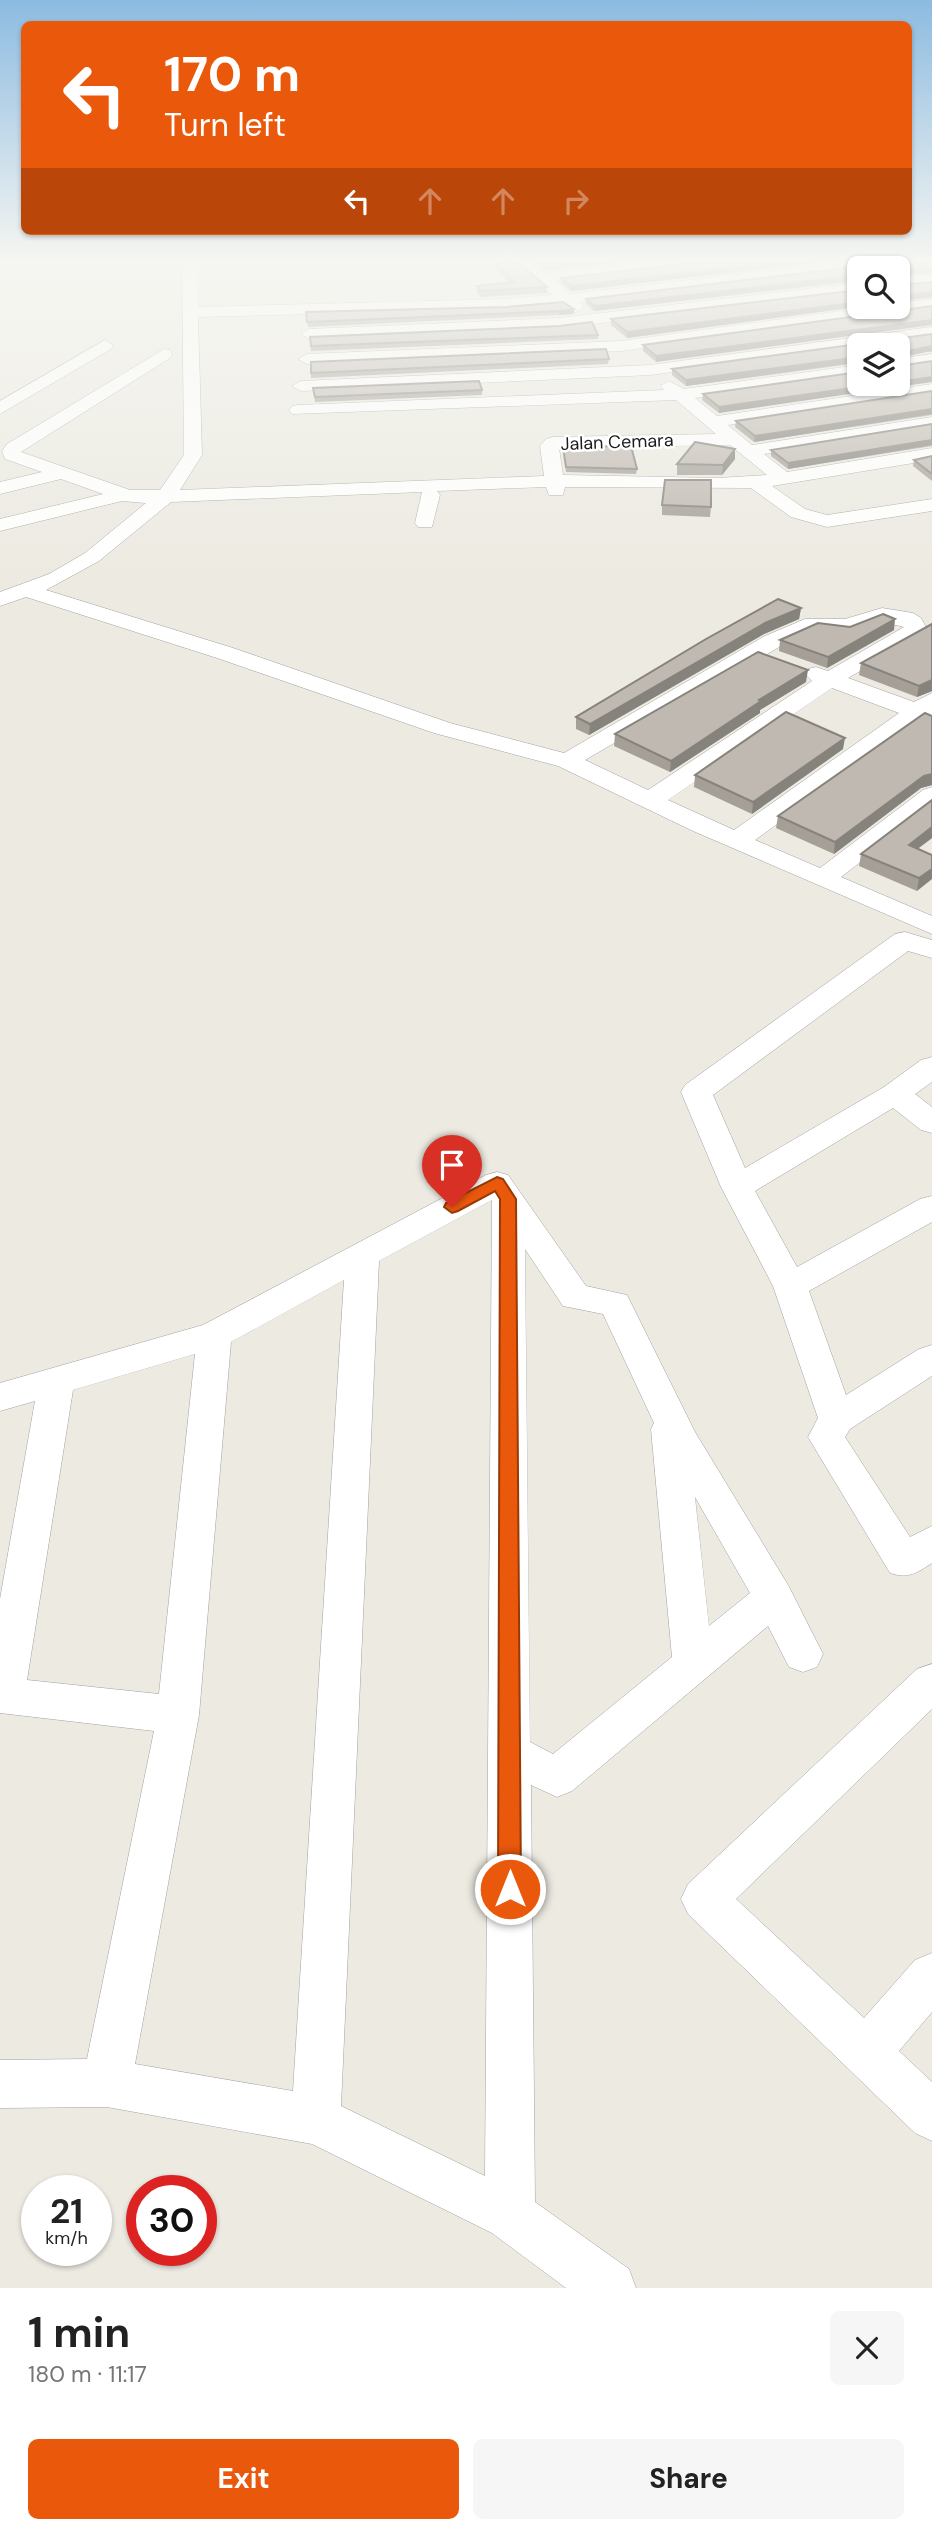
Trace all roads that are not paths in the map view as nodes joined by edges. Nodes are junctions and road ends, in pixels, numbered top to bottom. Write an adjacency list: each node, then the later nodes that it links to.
1 (71, 366): 12 (street)
2 (145, 366): 19 (street)
3 (192, 366): 29 (street)
4 (645, 366): 6 (street)
5 (683, 366): 6 (street)
6 (650, 370): 9 (street); 11 (street)
7 (847, 372): 11 (street)
8 (910, 375): 10 (street)
9 (301, 386)
10 (931, 390): 15 (street)
11 (680, 395): 14 (street); 15 (street)
12 (0, 409)
13 (298, 410): 14 (street)
14 (534, 414): 18 (street)
15 (711, 422): 17 (street)
16 (932, 422): 20 (street)
17 (732, 439): 18 (street, Jalan Cemara); 20 (street)
18 (551, 444): 24 (street, Jalan Cemara)
19 (4, 451): 21 (street)
20 (747, 451): 22 (street)
21 (62, 473): 26 (street); 28 (street)
22 (782, 478): 23 (street); 25 (street)
23 (925, 482): 25 (street); 25 (street)
24 (555, 486): 25 (street); 27 (street); 29 (street)
25 (761, 487)
26 (0, 488)
27 (430, 495): 29 (street); 30 (street)
28 (125, 496): 29 (street); 31 (street)
29 (155, 503): 32 (street)
30 (425, 523)
31 (0, 525)
32 (25, 590): 33 (street); 37 (street)
33 (0, 600)
34 (755, 652): 35 (street); 35 (street); 37 (street)
35 (830, 680): 36 (street); 39 (street)
36 (927, 710): 40 (street)
37 (567, 761): 39 (street)
38 (932, 796): 41 (street)
39 (649, 800): 40 (street)
40 (735, 840): 41 (street)
41 (822, 878): 42 (street)
42 (930, 923)
43 (932, 950): 47 (street)
44 (932, 1067): 45 (street)
45 (895, 1094): 46 (street); 47 (street)
46 (932, 1123)
47 (737, 1187): 51 (street)
48 (508, 1199): 50 (street); 56 (street); 64 (street)
49 (932, 1207): 51 (street)
50 (362, 1255): 52 (street); 70 (street)
51 (790, 1286): 57 (street)
52 (214, 1335): 54 (street); 63 (street)
53 (932, 1358): 57 (street)
54 (56, 1381): 55 (street); 63 (street)
55 (0, 1397)
56 (667, 1412): 59 (street); 61 (street)
57 (837, 1419): 58 (street)
58 (932, 1542)
59 (774, 1597): 60 (street); 61 (street)
60 (803, 1654)
61 (693, 1664): 64 (street)
62 (932, 1682): 66 (street)
63 (178, 1715): 67 (street)
64 (509, 1753): 71 (street)
65 (932, 1976): 66 (street)
66 (865, 2053): 69 (street)
67 (107, 2083): 68 (street); 70 (street)
68 (0, 2084)
69 (932, 2116)
70 (316, 2120): 71 (street)
71 (510, 2216): 72 (street)
72 (610, 2288)

